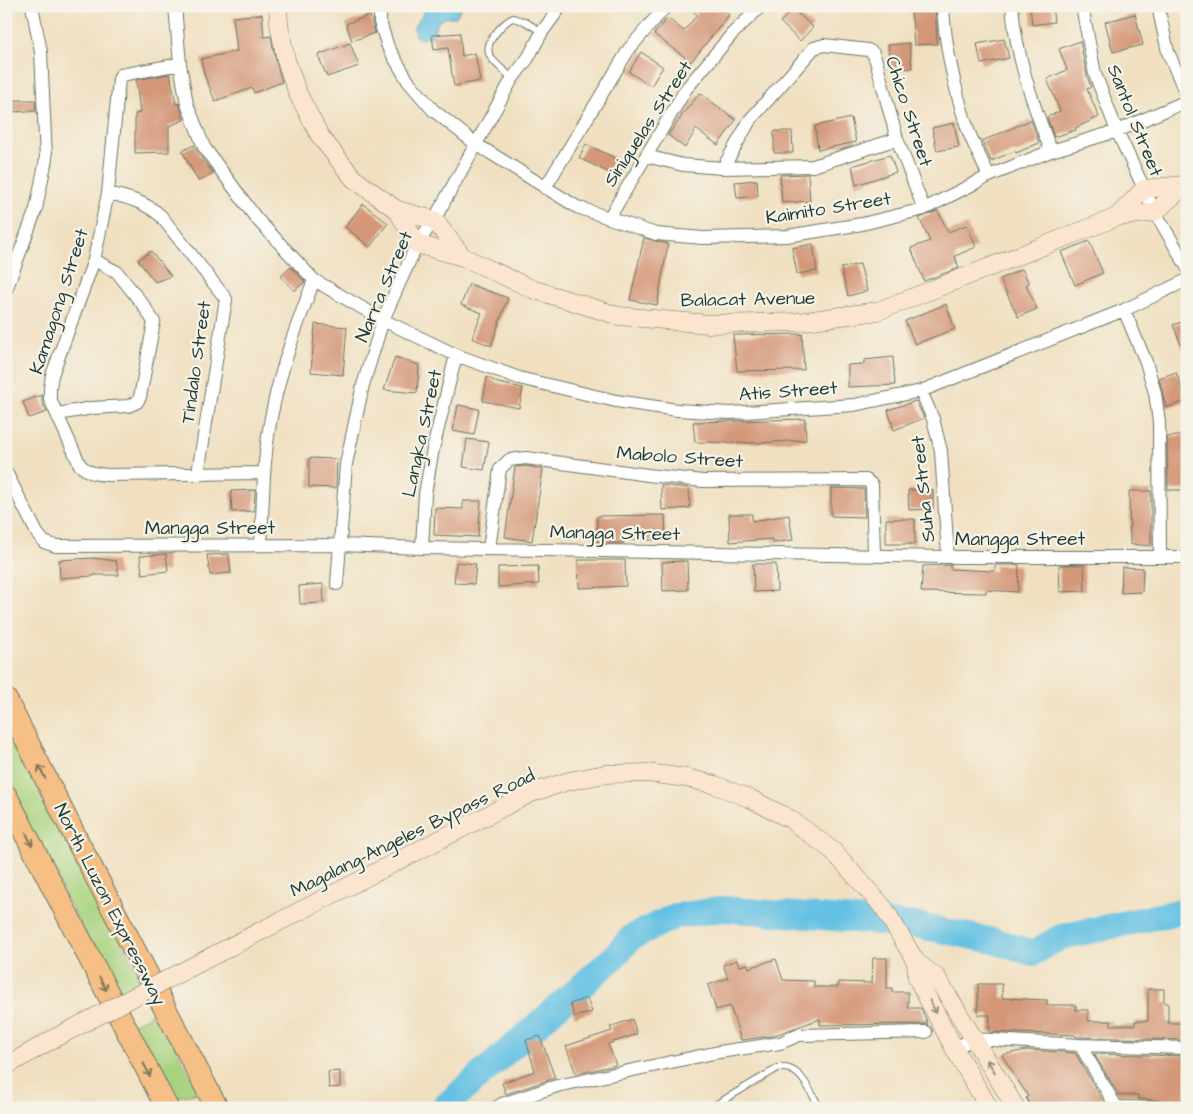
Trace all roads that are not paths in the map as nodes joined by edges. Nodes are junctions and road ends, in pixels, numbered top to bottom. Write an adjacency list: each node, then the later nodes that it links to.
1 (32, 6): 40 (street)
2 (175, 6): 13 (street, Atis Street)
3 (278, 6): 29 (street)
4 (380, 6): 19 (street, Kaimito Street)
5 (561, 6): 12 (street, Narra Street)
6 (666, 6): 25 (street)
7 (761, 6): 21 (street, Siniguelas Street)
8 (943, 6): 23 (street)
9 (1012, 6): 20 (street)
10 (1082, 6): 17 (street, Santol Street)
11 (1158, 6): 15 (street)
12 (542, 32): 14 (street, Narra Street); 14 (lane)
13 (180, 64): 27 (street, Kamagong Street); 38 (street, Atis Street)
14 (512, 79): 19 (street, Narra Street)
15 (1187, 96)
16 (1187, 100): 17 (street, Kaimito Street)
17 (1118, 131): 20 (street, Kaimito Street); 26 (street, Santol Street)
18 (897, 139): 22 (street); 22 (street, Chico Street); 28 (street, Chico Street)
19 (476, 144): 25 (street, Kaimito Street); 33 (street, Narra Street)
20 (1051, 151): 23 (street, Kaimito Street)
21 (646, 156): 22 (street); 32 (street, Siniguelas Street)
22 (723, 168)
23 (989, 176): 28 (street, Kaimito Street)
24 (1185, 184): 26 (street); 30 (street)
25 (545, 188): 32 (street, Kaimito Street)
26 (1144, 189): 30 (street, Santol Street); 31 (street, Balacat Avenue)
27 (108, 193): 36 (street, Kamagong Street); 48 (street, Tindalo Street)
28 (924, 209): 32 (street, Kaimito Street)
29 (397, 210): 33 (street); 34 (street)
30 (1155, 212): 31 (street, Balacat Avenue); 37 (street, Santol Street)
31 (1117, 217): 35 (street, Balacat Avenue)
32 (609, 218)
33 (434, 220): 34 (street, Narra Street); 35 (street, Balacat Avenue)
34 (417, 244): 35 (street, Balacat Avenue); 42 (street, Narra Street)
35 (463, 257)
36 (94, 260): 45 (street, Kamagong Street); 45 (street)
37 (1187, 267)
38 (314, 280): 42 (street, Atis Street); 47 (street)
39 (1187, 280): 41 (street, Atis Street)
40 (6, 290)
41 (1124, 310): 44 (street, Atis Street); 54 (street)
42 (384, 320): 43 (street, Atis Street); 50 (street, Narra Street)
43 (456, 354): 44 (street, Atis Street); 51 (street, Langka Street)
44 (922, 391): 55 (street, Suha Street)
45 (58, 414): 48 (street, Kamagong Street)
46 (6, 472): 49 (street, Mangga Street)
47 (264, 473): 48 (street, Kamagong Street); 49 (street)
48 (198, 474)
49 (261, 545): 50 (street, Mangga Street)
50 (340, 545): 51 (street, Mangga Street); 57 (street, Narra Street)
51 (422, 548): 52 (street, Mangga Street)
52 (489, 549): 53 (street, Mangga Street); 53 (street, Mabolo Street)
53 (874, 554): 55 (street, Mangga Street)
54 (1160, 556): 55 (street, Mangga Street); 56 (street, Mangga Street)
55 (948, 557)
56 (1187, 557)
57 (338, 584)
58 (6, 700): 69 (highway, North Luzon Expressway, one-way to 58)
59 (6, 796): 68 (highway, one-way to 68)
60 (913, 958): 62 (street, Magalang-Angeles Bypass Road); 64 (street, Magalang-Angeles Bypass Road, one-way to 64); 66 (street, Magalang-Angeles Bypass Road, bridge)
61 (926, 1032): 70 (street)
62 (974, 1039): 63 (street); 64 (street); 74 (street, Magalang-Angeles Bypass Road, one-way to 62)
63 (1080, 1045): 65 (street); 67 (street)
64 (954, 1048): 73 (street, Magalang-Angeles Bypass Road)
65 (1187, 1048)
66 (6, 1066)
67 (1117, 1107): 75 (street)
68 (166, 1108)
69 (217, 1108)
70 (496, 1108)
71 (710, 1108): 72 (lane)
72 (820, 1108)
73 (990, 1108)
74 (1016, 1108)
75 (1156, 1108)

